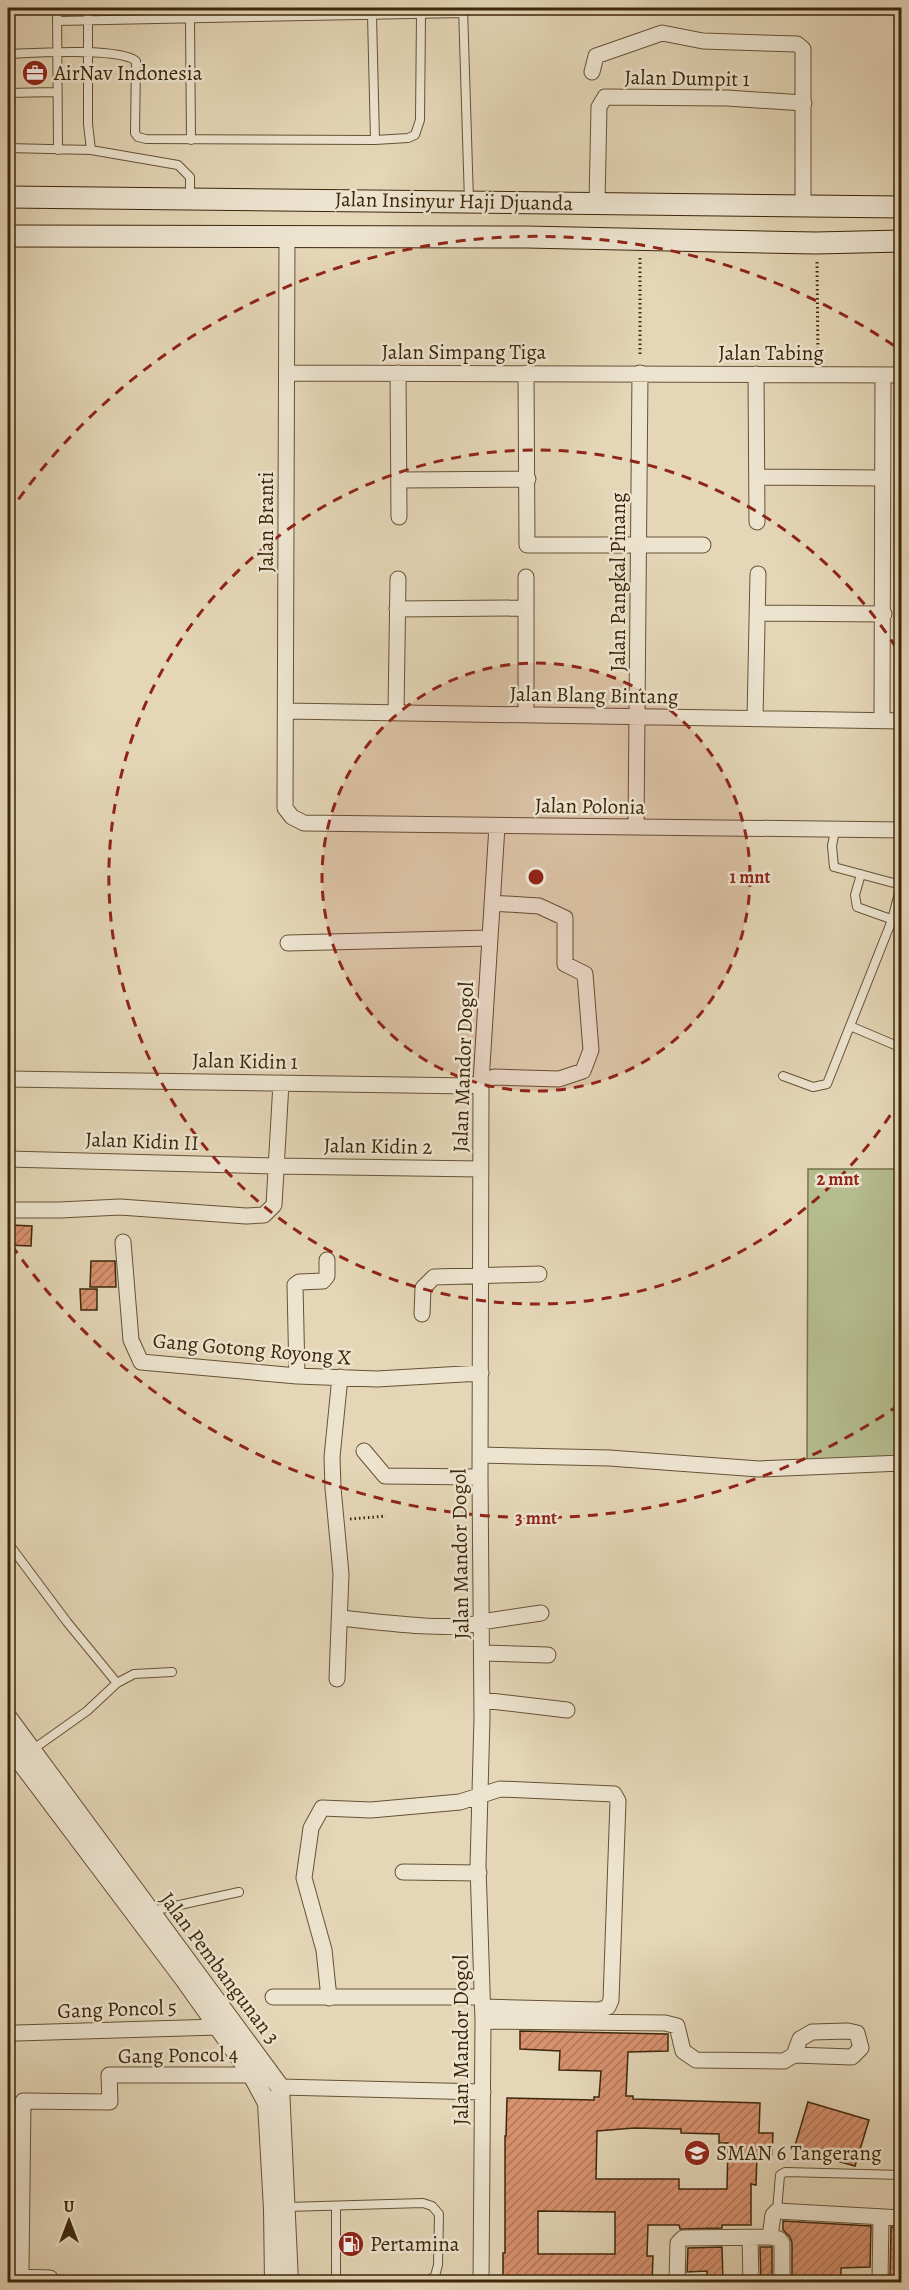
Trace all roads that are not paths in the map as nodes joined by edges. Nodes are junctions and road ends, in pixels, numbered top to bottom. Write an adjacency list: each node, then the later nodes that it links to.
1 (57, 8): 8 (lane)
2 (88, 8): 7 (lane)
3 (463, 10): 4 (lane); 23 (lane)
4 (421, 14): 5 (lane); 17 (lane)
5 (372, 15): 6 (lane); 17 (lane)
6 (190, 19): 7 (lane); 16 (lane)
7 (88, 20): 8 (lane); 10 (lane)
8 (57, 21): 9 (lane)
9 (57, 53): 10 (lane); 11 (lane); 13 (lane)
10 (88, 53): 16 (lane); 20 (lane)
11 (8, 54)
12 (592, 72): 15 (street)
13 (56, 92): 14 (lane); 19 (lane)
14 (8, 93)
15 (804, 103): 26 (street, Jalan Dumpit 1); 27 (street)
16 (191, 140): 17 (lane)
17 (375, 140)
18 (8, 148): 19 (lane)
19 (58, 150): 20 (lane)
20 (91, 150): 22 (lane)
21 (8, 197): 22 (main road, Jalan Insinyur Haji Djuanda)
22 (190, 198): 23 (main road, Jalan Insinyur Haji Djuanda)
23 (469, 202): 24 (main road, Jalan Insinyur Haji Djuanda)
24 (528, 202): 25 (main road, Jalan Insinyur Haji Djuanda); 31 (main road)
25 (568, 203): 26 (main road, Jalan Insinyur Haji Djuanda); 32 (main road)
26 (597, 203): 27 (main road, Jalan Insinyur Haji Djuanda)
27 (802, 206): 28 (main road, Jalan Insinyur Haji Djuanda)
28 (902, 207)
29 (8, 236): 30 (main road, Jalan Insinyur Haji Djuanda)
30 (287, 236): 31 (main road, Jalan Insinyur Haji Djuanda); 34 (street, Jalan Branti)
31 (526, 237): 32 (main road, Jalan Insinyur Haji Djuanda)
32 (568, 238): 33 (main road, Jalan Insinyur Haji Djuanda)
33 (902, 241)
34 (288, 374): 35 (street, Jalan Simpang Tiga); 56 (street, Jalan Branti)
35 (398, 374): 36 (street, Jalan Simpang Tiga); 44 (street)
36 (526, 374): 37 (street, Jalan Simpang Tiga); 43 (street)
37 (640, 374): 38 (street, Jalan Tabing); 47 (street, Jalan Pangkal Pinang)
38 (756, 374): 39 (street, Jalan Tabing); 41 (street)
39 (883, 375): 40 (street, Jalan Tabing); 42 (street)
40 (902, 375)
41 (757, 477): 42 (street); 46 (street)
42 (882, 478): 55 (street)
43 (528, 479): 44 (street); 47 (street)
44 (400, 480): 45 (street)
45 (399, 517)
46 (757, 522)
47 (639, 545): 48 (street); 59 (street, Jalan Pangkal Pinang)
48 (703, 545)
49 (758, 574): 54 (street)
50 (526, 577): 52 (street)
51 (398, 579): 53 (street)
52 (526, 608): 53 (street); 58 (street)
53 (398, 609): 57 (street)
54 (758, 613): 55 (street); 60 (street)
55 (884, 614): 61 (street)
56 (286, 711): 57 (street, Jalan Blang Bintang); 63 (street, Jalan Branti)
57 (396, 713): 58 (street, Jalan Blang Bintang)
58 (526, 715): 59 (street, Jalan Blang Bintang)
59 (638, 717): 60 (street, Jalan Blang Bintang); 65 (street, Jalan Pangkal Pinang)
60 (755, 719): 61 (street, Jalan Blang Bintang)
61 (882, 721): 62 (street, Jalan Blang Bintang)
62 (902, 722)
63 (285, 808): 64 (street, Jalan Polonia)
64 (497, 826): 65 (street, Jalan Polonia); 70 (street, Jalan Mandor Dogol)
65 (636, 827): 66 (street, Jalan Polonia)
66 (835, 830): 67 (street, Jalan Polonia); 68 (lane)
67 (902, 830)
68 (861, 874): 69 (lane); 71 (lane)
69 (901, 885): 71 (lane)
70 (492, 903): 73 (street, Jalan Mandor Dogol); 79 (street, Jalan Kidin 1)
71 (892, 920): 72 (lane); 75 (lane)
72 (902, 923)
73 (490, 938): 74 (street); 79 (street, Jalan Mandor Dogol)
74 (288, 943)
75 (850, 1026): 76 (lane); 77 (lane)
76 (902, 1048)
77 (783, 1076)
78 (8, 1079): 80 (street, Jalan Kidin 1)
79 (481, 1082): 80 (street, Jalan Kidin 1); 83 (street, Jalan Mandor Dogol)
80 (281, 1083): 82 (street)
81 (8, 1159): 82 (street, Jalan Kidin II)
82 (275, 1166): 83 (street, Jalan Kidin 2); 84 (street)
83 (481, 1169): 88 (street, Jalan Mandor Dogol)
84 (13, 1210)
85 (123, 1242): 91 (street, Gang Gotong Royong X)
86 (327, 1260): 91 (street)
87 (539, 1274): 88 (street)
88 (480, 1275): 89 (street); 90 (street, Jalan Mandor Dogol)
89 (422, 1314)
90 (481, 1373): 92 (street, Gang Gotong Royong X); 94 (street, Jalan Mandor Dogol)
91 (297, 1376): 92 (street, Gang Gotong Royong X)
92 (340, 1377): 99 (street)
93 (364, 1451): 96 (street)
94 (480, 1455): 95 (street); 96 (street, Jalan Mandor Dogol)
95 (902, 1463)
96 (480, 1478): 100 (street, Jalan Mandor Dogol)
97 (8, 1543): 105 (lane)
98 (541, 1613): 100 (street)
99 (340, 1618): 100 (street); 104 (street)
100 (482, 1623): 101 (street, Jalan Mandor Dogol)
101 (482, 1653): 102 (street); 106 (street, Jalan Mandor Dogol)
102 (548, 1655)
103 (172, 1672): 105 (lane)
104 (337, 1679)
105 (117, 1683): 110 (lane)
106 (482, 1700): 107 (street); 111 (street, Jalan Mandor Dogol)
107 (567, 1710)
108 (8, 1718): 110 (street, Jalan Pembangunan 3)
109 (8, 1745): 116 (street, Jalan Pembangunan 3)
110 (32, 1749): 115 (street, Jalan Pembangunan 3)
111 (481, 1794): 113 (street, Jalan Mandor Dogol); 118 (street); 119 (street)
112 (403, 1872): 113 (street)
113 (479, 1873): 119 (street, Jalan Mandor Dogol)
114 (239, 1892): 115 (lane)
115 (150, 1912): 116 (street, Jalan Pembangunan 3)
116 (190, 1976): 120 (street, Jalan Pembangunan 3); 124 (street, Jalan Pembangunan 3)
117 (273, 1997): 118 (street)
118 (329, 1998): 119 (street)
119 (483, 2008): 122 (street); 125 (street, Jalan Mandor Dogol)
120 (218, 2028): 121 (street, Gang Poncol 5); 123 (street, Jalan Pembangunan 3)
121 (17, 2033)
122 (794, 2055)
123 (252, 2075): 127 (street, Gang Poncol 4); 139 (street, Jalan Pembangunan 3)
124 (280, 2087): 125 (street); 129 (street)
125 (483, 2092): 142 (street, Jalan Mandor Dogol)
126 (902, 2175): 130 (lane)
127 (15, 2176): 136 (street)
128 (336, 2206): 129 (lane); 138 (lane); 138 (lane)
129 (287, 2207): 140 (street)
130 (777, 2211): 131 (street); 133 (street)
131 (882, 2217): 132 (street); 146 (street)
132 (902, 2218)
133 (770, 2237): 134 (street); 145 (street)
134 (750, 2238): 143 (street); 144 (street)
135 (50, 2278): 136 (street)
136 (13, 2280)
137 (319, 2282): 138 (lane); 141 (lane)
138 (336, 2282)
139 (274, 2283)
140 (289, 2283)
141 (300, 2283)
142 (481, 2283)
143 (677, 2283)
144 (751, 2283)
145 (782, 2283)
146 (880, 2283)

